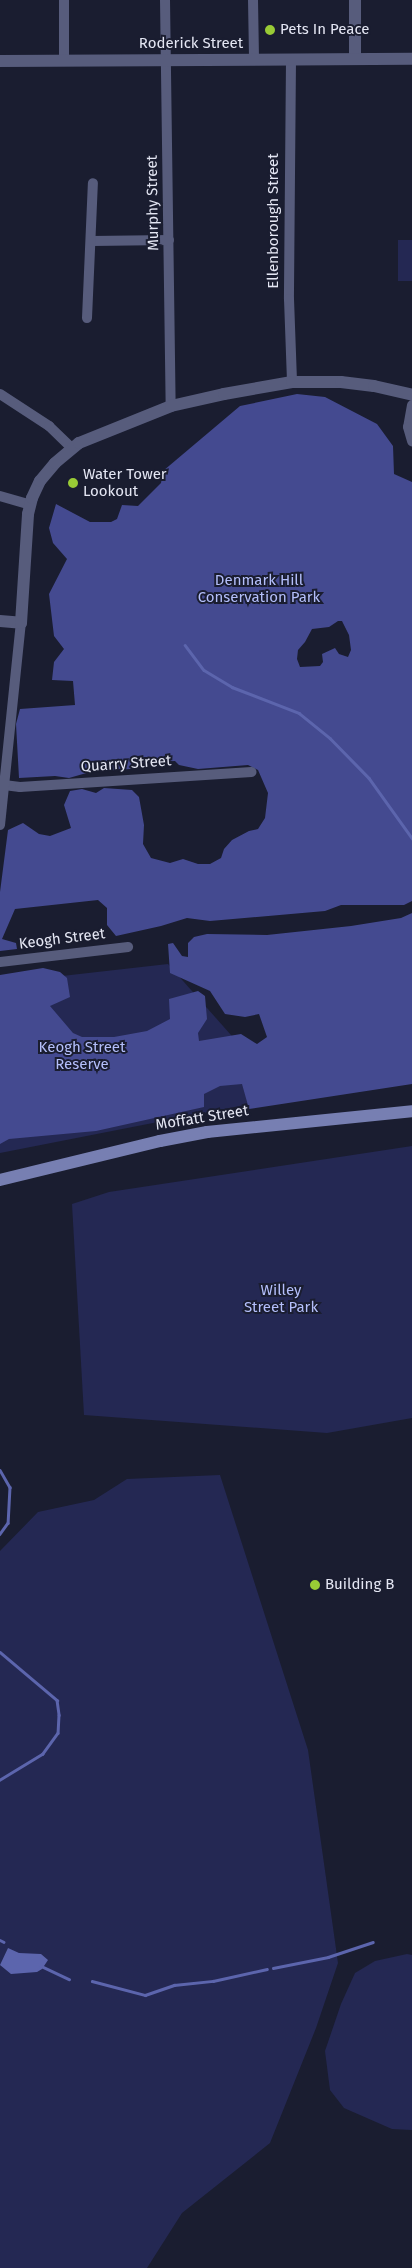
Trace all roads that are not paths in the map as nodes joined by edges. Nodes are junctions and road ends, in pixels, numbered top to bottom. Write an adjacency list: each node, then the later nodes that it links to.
1 (64, 0): 11 (street)
2 (166, 0): 7 (street, Murphy Street)
3 (253, 0): 8 (street)
4 (355, 0): 5 (street)
5 (355, 59): 6 (street, Roderick Street); 9 (street, Roderick Street)
6 (412, 59)
7 (167, 60): 8 (street, Roderick Street); 11 (street, Roderick Street); 13 (street, Murphy Street)
8 (254, 60): 9 (street, Roderick Street)
9 (292, 60): 16 (street, Ellenborough Street)
10 (0, 61): 11 (street, Roderick Street)
11 (64, 61)
12 (93, 183): 14 (street)
13 (169, 240): 14 (street); 20 (street, Murphy Street)
14 (92, 241): 15 (street)
15 (87, 318)
16 (292, 382): 18 (street); 20 (street)
17 (0, 394): 22 (street)
18 (412, 394)
19 (412, 405): 21 (street)
20 (171, 406): 22 (street)
21 (412, 441)
22 (72, 448): 24 (street)
23 (0, 496): 24 (street)
24 (31, 505): 26 (street)
25 (0, 620): 26 (street)
26 (21, 623): 28 (street)
27 (252, 772): 28 (street, Quarry Street)
28 (4, 785): 29 (street)
29 (0, 825)
30 (128, 947): 31 (street, Keogh Street)
31 (0, 962)
32 (412, 1111): 33 (main road, Moffatt Street)
33 (0, 1180)

